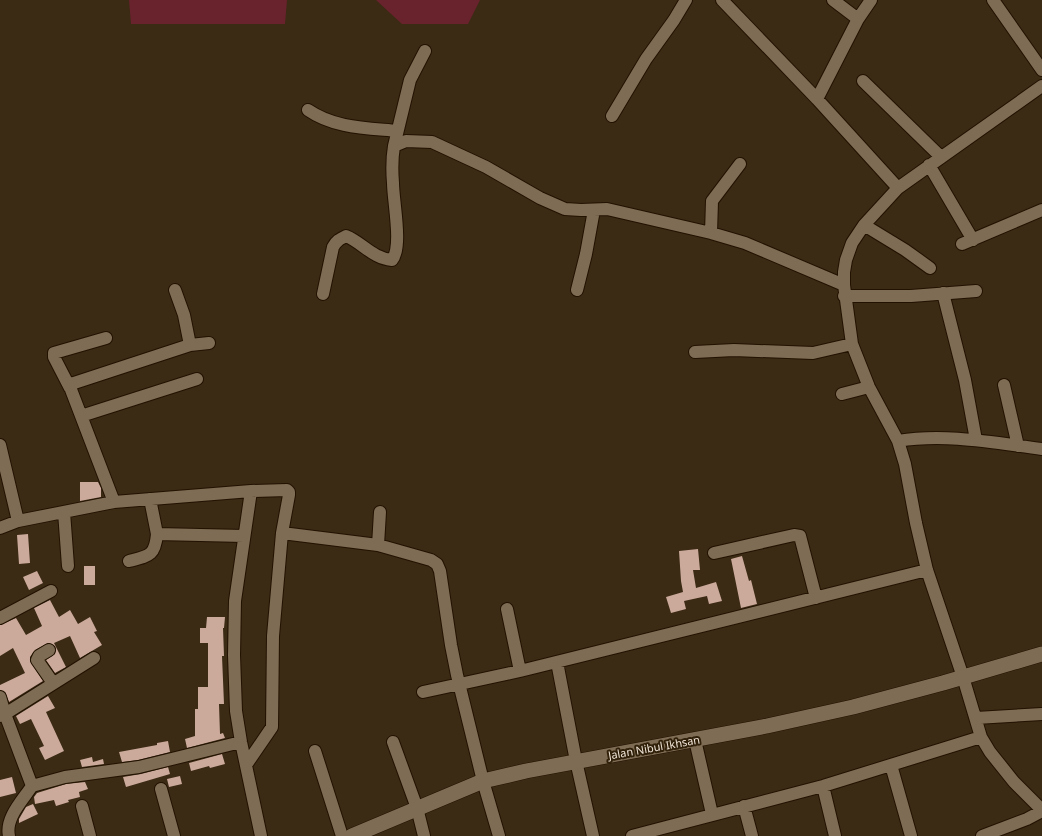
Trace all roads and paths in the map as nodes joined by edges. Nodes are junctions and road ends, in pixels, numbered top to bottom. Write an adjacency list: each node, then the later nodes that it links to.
1 (686, 0): 13 (street)
2 (722, 0): 11 (street)
3 (833, 0): 6 (street)
4 (871, 0): 6 (street)
5 (993, 0): 8 (street)
6 (858, 20): 11 (street)
7 (425, 51): 14 (street)
8 (1042, 70)
9 (863, 81): 16 (street)
10 (1042, 86): 16 (street)
11 (817, 99): 19 (street)
12 (308, 110): 14 (street)
13 (612, 116)
14 (398, 131): 15 (street)
15 (394, 146): 20 (street); 30 (street)
16 (941, 157): 18 (street)
17 (740, 164): 23 (street)
18 (930, 165): 19 (street); 21 (street)
19 (898, 188): 22 (street)
20 (594, 210): 23 (street); 26 (street)
21 (1042, 210)
22 (864, 225): 24 (street); 28 (street)
23 (711, 233): 28 (street)
24 (930, 268)
25 (175, 290): 34 (street)
26 (577, 290)
27 (976, 290): 29 (street)
28 (844, 291): 29 (street); 33 (street)
29 (943, 292): 42 (street)
30 (324, 294)
31 (106, 338): 39 (street)
32 (209, 343): 34 (street)
33 (852, 344): 35 (street); 38 (street)
34 (190, 345): 39 (street)
35 (695, 352)
36 (196, 379): 41 (street)
37 (1004, 385): 45 (street)
38 (869, 387): 40 (street); 43 (street)
39 (70, 388): 41 (street)
40 (842, 394)
41 (81, 416): 49 (street)
42 (976, 440): 43 (street); 45 (street)
43 (898, 441): 61 (street)
44 (0, 445): 52 (street)
45 (1018, 446): 46 (street)
46 (1042, 449)
47 (251, 491): 48 (street); 54 (street); 56 (street)
48 (150, 499): 49 (street); 55 (street)
49 (114, 502): 50 (street)
50 (64, 512): 52 (street); 60 (street)
51 (380, 512): 57 (street)
52 (18, 521): 53 (street)
53 (0, 528)
54 (282, 533): 57 (street); 85 (street)
55 (157, 534): 56 (street); 59 (street)
56 (244, 536): 81 (street)
57 (378, 545): 73 (street)
58 (714, 553): 63 (street)
59 (129, 561)
60 (68, 566)
61 (927, 570): 63 (street); 71 (street)
62 (51, 591): 65 (street)
63 (816, 598): 69 (street)
64 (507, 608): 70 (street)
65 (0, 618)
66 (49, 650): 72 (street)
67 (1042, 654): 71 (street, Jalan Nibul Ikhsan)
68 (94, 658): 72 (street)
69 (557, 662): 70 (street); 84 (street)
70 (520, 671): 73 (street)
71 (963, 677): 78 (street); 80 (street, Jalan Nibul Ikhsan)
72 (53, 683): 77 (street)
73 (460, 684): 74 (street); 87 (street)
74 (423, 692)
75 (0, 697): 77 (street)
76 (1042, 714): 78 (street)
77 (2, 715): 88 (street)
78 (976, 718): 79 (street)
79 (982, 737): 86 (street); 94 (street)
80 (695, 740): 84 (street, Jalan Nibul Ikhsan); 95 (street)
81 (241, 742): 85 (street); 88 (street)
82 (393, 742): 93 (street)
83 (315, 752): 101 (street)
84 (576, 761): 87 (street, Jalan Nibul Ikhsan); 105 (street)
85 (246, 765): 100 (street)
86 (891, 765): 89 (street); 109 (street)
87 (483, 781): 93 (street, Jalan Nibul Ikhsan); 104 (street)
88 (32, 786): 97 (street)
89 (823, 786): 92 (street); 108 (street)
90 (161, 789): 99 (street)
91 (82, 806): 98 (street)
92 (744, 806): 95 (street); 107 (street)
93 (417, 808): 102 (street, Jalan Nibul Ikhsan); 103 (street)
94 (1042, 811): 110 (street)
95 (712, 814): 96 (street)
96 (675, 830): 106 (street)
97 (9, 836)
98 (90, 836)
99 (174, 836)
100 (261, 836)
101 (342, 836)
102 (352, 836)
103 (424, 836)
104 (499, 836)
105 (593, 836)
106 (632, 836)
107 (752, 836)
108 (835, 836)
109 (912, 836)
110 (982, 836)

